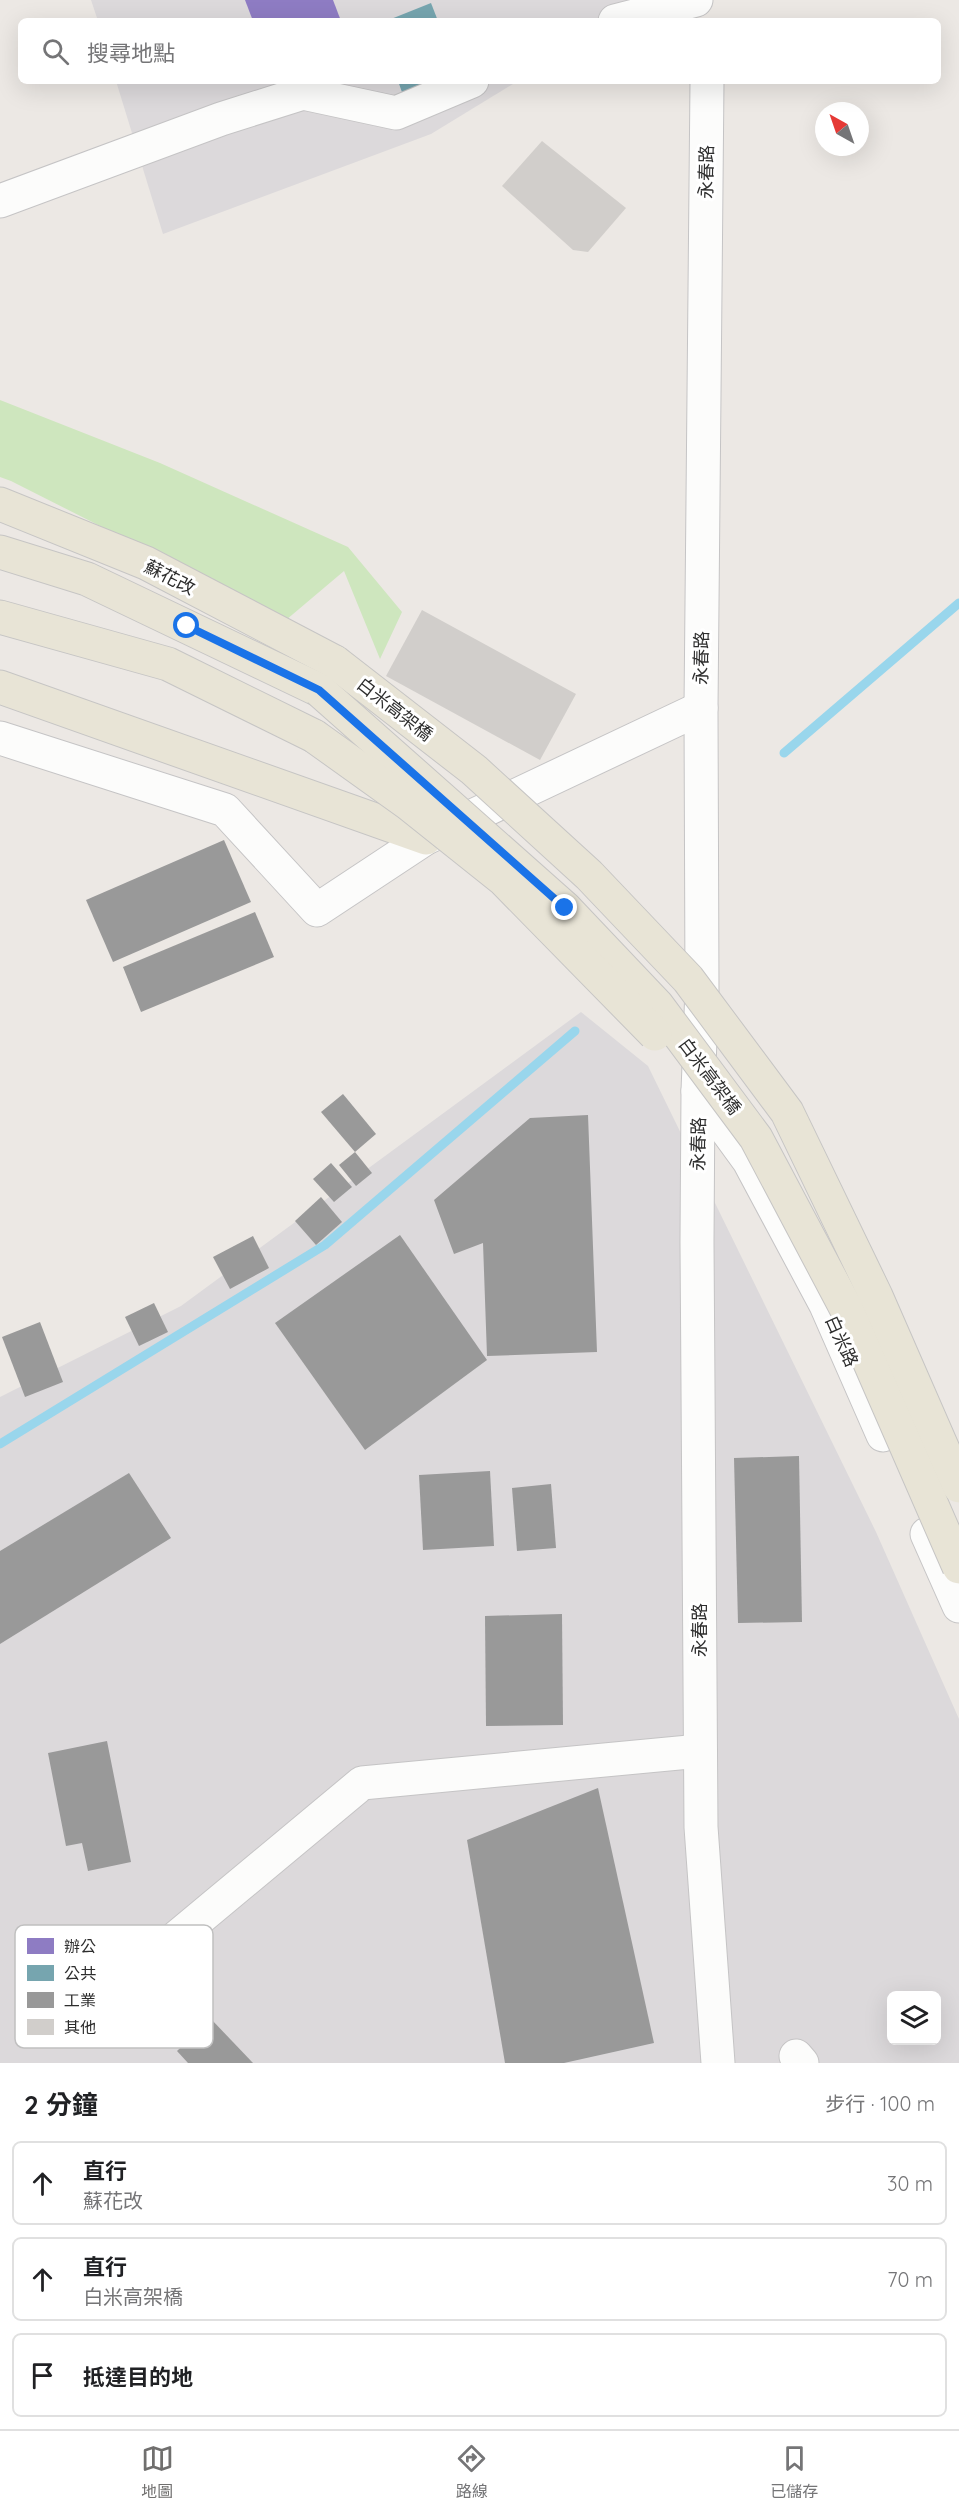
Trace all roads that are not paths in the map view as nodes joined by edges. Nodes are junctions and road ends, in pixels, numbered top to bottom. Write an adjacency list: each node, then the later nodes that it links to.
1 (696, 0): 3 (street)
2 (707, 0): 4 (street)
3 (627, 18)
4 (707, 18)
5 (465, 84): 7 (street)
6 (706, 84): 16 (street, 永春路)
7 (0, 201)
8 (0, 504): 13 (main road, 蘇花改)
9 (0, 552): 11 (main road, 蘇花改)
10 (0, 557): 11 (main road)
11 (87, 579): 15 (main road, 蘇花改)
12 (0, 617): 20 (main road, bridge)
13 (335, 662): 21 (main road, 白米高架橋, bridge)
14 (0, 687): 18 (main road)
15 (319, 690): 20 (main road, 白米高架橋, bridge)
16 (701, 708): 18 (street); 19 (street, 永春路)
17 (0, 738): 18 (street)
18 (426, 838)
19 (698, 1091): 23 (street, 白米路); 24 (street, 永春路)
20 (778, 1180): 22 (main road, 白米高架橋, bridge)
21 (959, 1486)
22 (959, 1567)
23 (959, 1606)
24 (700, 1751): 25 (street); 26 (street, 永春路)
25 (191, 1925)
26 (718, 2063)

